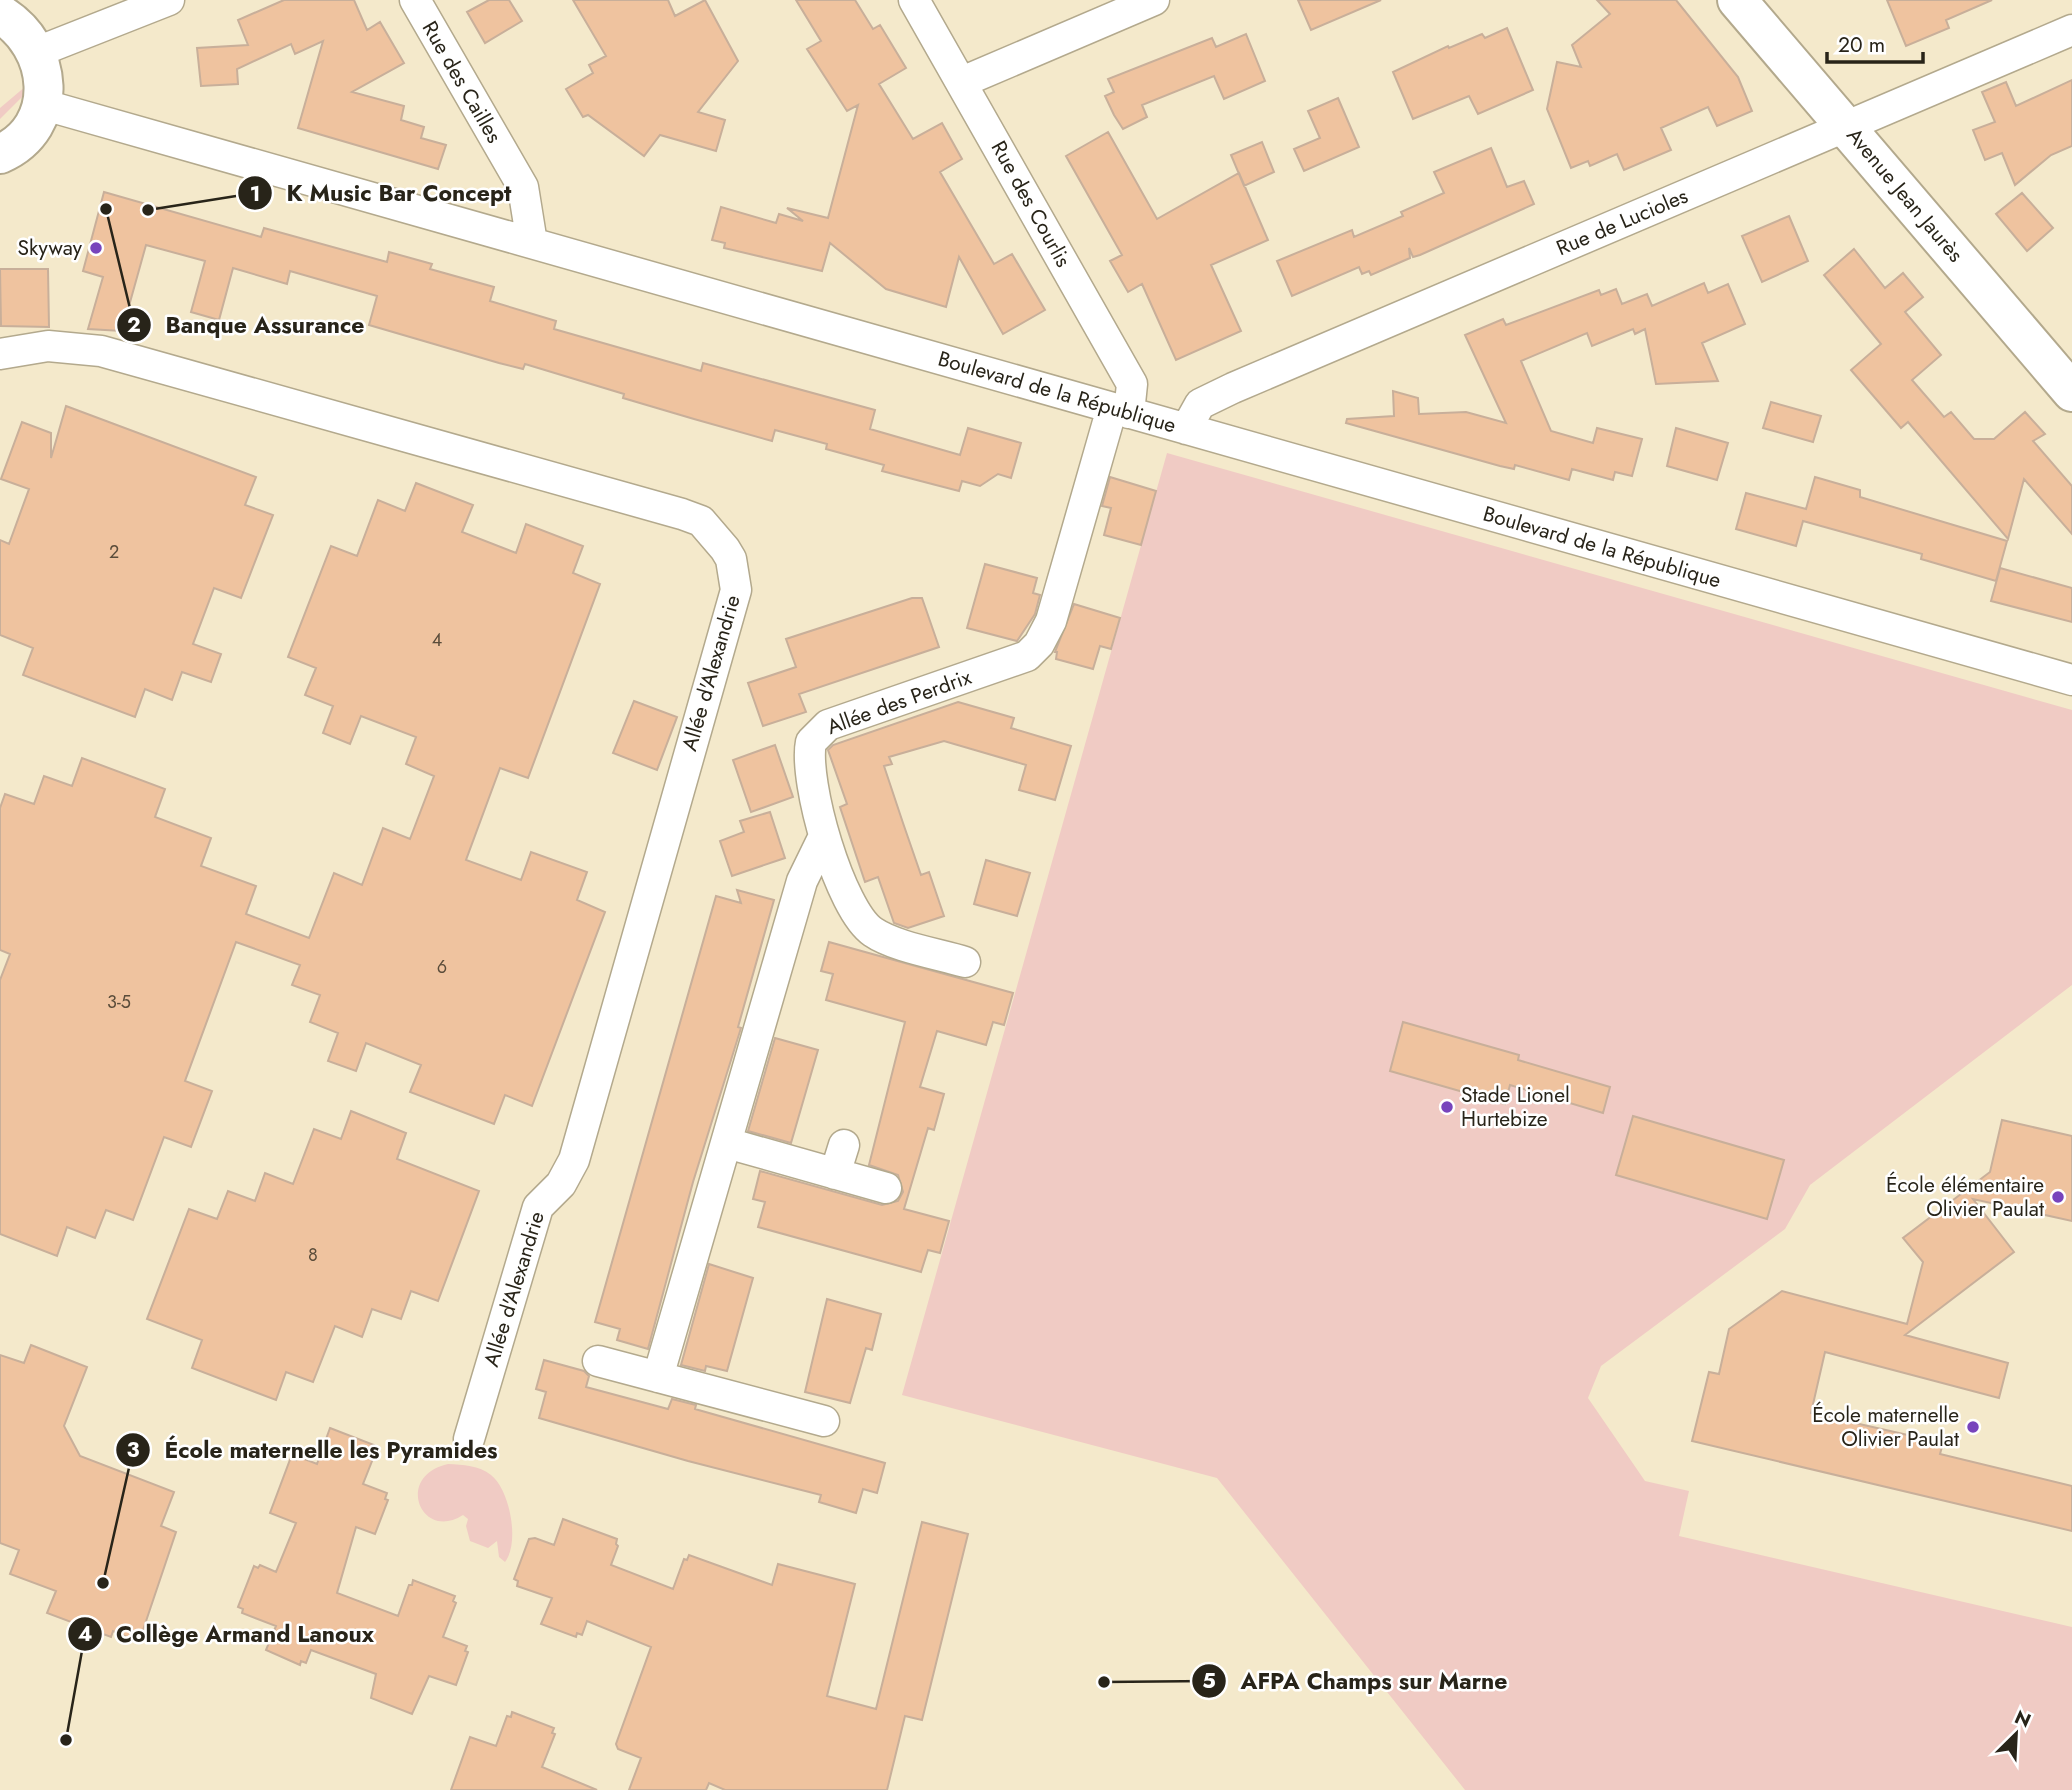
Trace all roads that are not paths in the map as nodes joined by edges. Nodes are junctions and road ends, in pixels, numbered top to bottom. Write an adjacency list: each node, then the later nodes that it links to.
1 (169, 0): 8 (street)
2 (415, 0): 13 (street, Rue des Cailles)
3 (914, 0): 9 (street, Rue des Courlis)
4 (1154, 0): 9 (street)
5 (1737, 0): 11 (main road, Avenue Jean Jaurès)
6 (0, 14): 8 (main road)
7 (2072, 30): 11 (street, Rue de Lucioles)
8 (37, 52): 10 (main road)
9 (962, 82): 16 (street, Rue des Courlis)
10 (41, 104): 12 (main road); 13 (street, Boulevard de la République)
11 (1846, 126): 15 (main road, Avenue Jean Jaurès); 17 (street, Rue de Lucioles)
12 (0, 154)
13 (533, 243): 16 (street, Boulevard de la République)
14 (0, 354): 28 (street, Allée d'Alexandrie)
15 (2072, 392)
16 (1121, 411): 17 (street, Boulevard de la République); 19 (street, Allée des Perdrix)
17 (1186, 429): 18 (street, Boulevard de la République)
18 (2072, 680)
19 (824, 836): 20 (street, Allée des Perdrix); 21 (street)
20 (965, 962)
21 (727, 1143): 23 (street); 26 (street)
22 (844, 1145): 23 (street)
23 (835, 1174): 24 (street)
24 (886, 1188)
25 (598, 1361): 26 (street)
26 (658, 1377): 27 (street)
27 (824, 1421)
28 (469, 1439)

